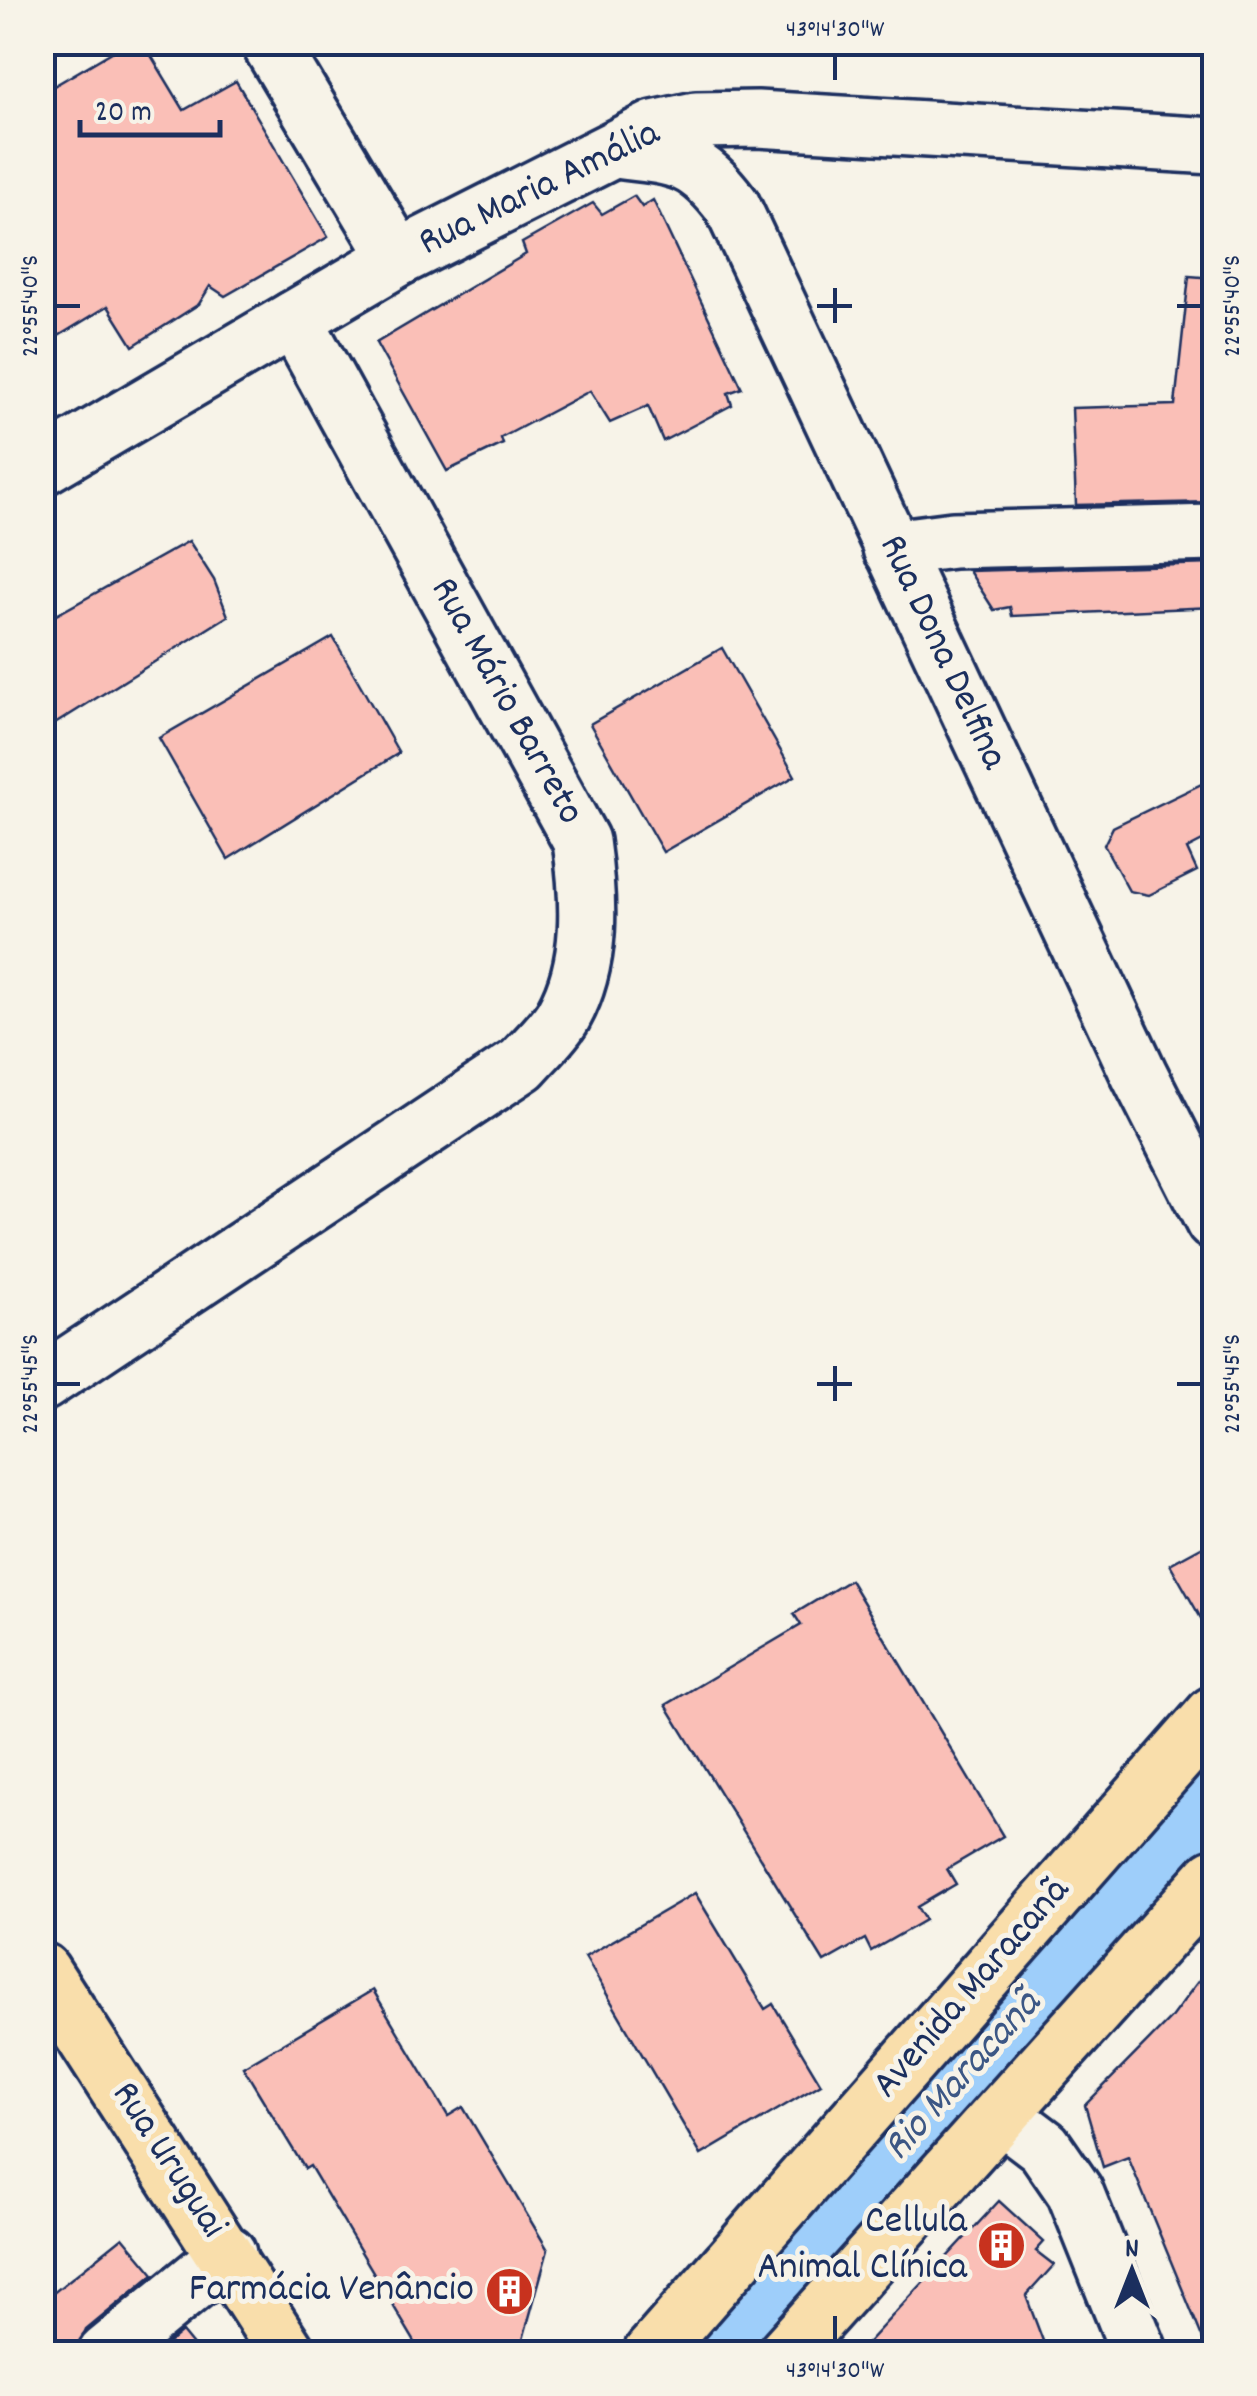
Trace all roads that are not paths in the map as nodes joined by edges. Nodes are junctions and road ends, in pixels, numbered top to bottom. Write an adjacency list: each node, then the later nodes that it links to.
1 (269, 42): 4 (street)
2 (1214, 146): 3 (street, Rua Maria Amália)
3 (615, 150): 4 (street, Rua Maria Amália); 8 (street, Rua Dona Delfina)
4 (398, 258): 5 (street, Rua Maria Amália)
5 (294, 319): 6 (street, Rua Maria Amália); 10 (street, Rua Mário Barreto)
6 (42, 467)
7 (1214, 533): 8 (street)
8 (891, 548): 9 (street, Rua Dona Delfina)
9 (1214, 1222)
10 (42, 1383)
11 (1214, 1714): 18 (main road, Avenida Maracanã)
12 (1214, 1877): 14 (main road)
13 (42, 1971): 15 (main road, Rua Uruguai)
14 (1003, 2116): 19 (main road); 20 (street)
15 (228, 2254): 16 (street); 17 (main road, Rua Uruguai)
16 (106, 2354)
17 (288, 2354)
18 (651, 2354)
19 (785, 2354)
20 (1140, 2354)

